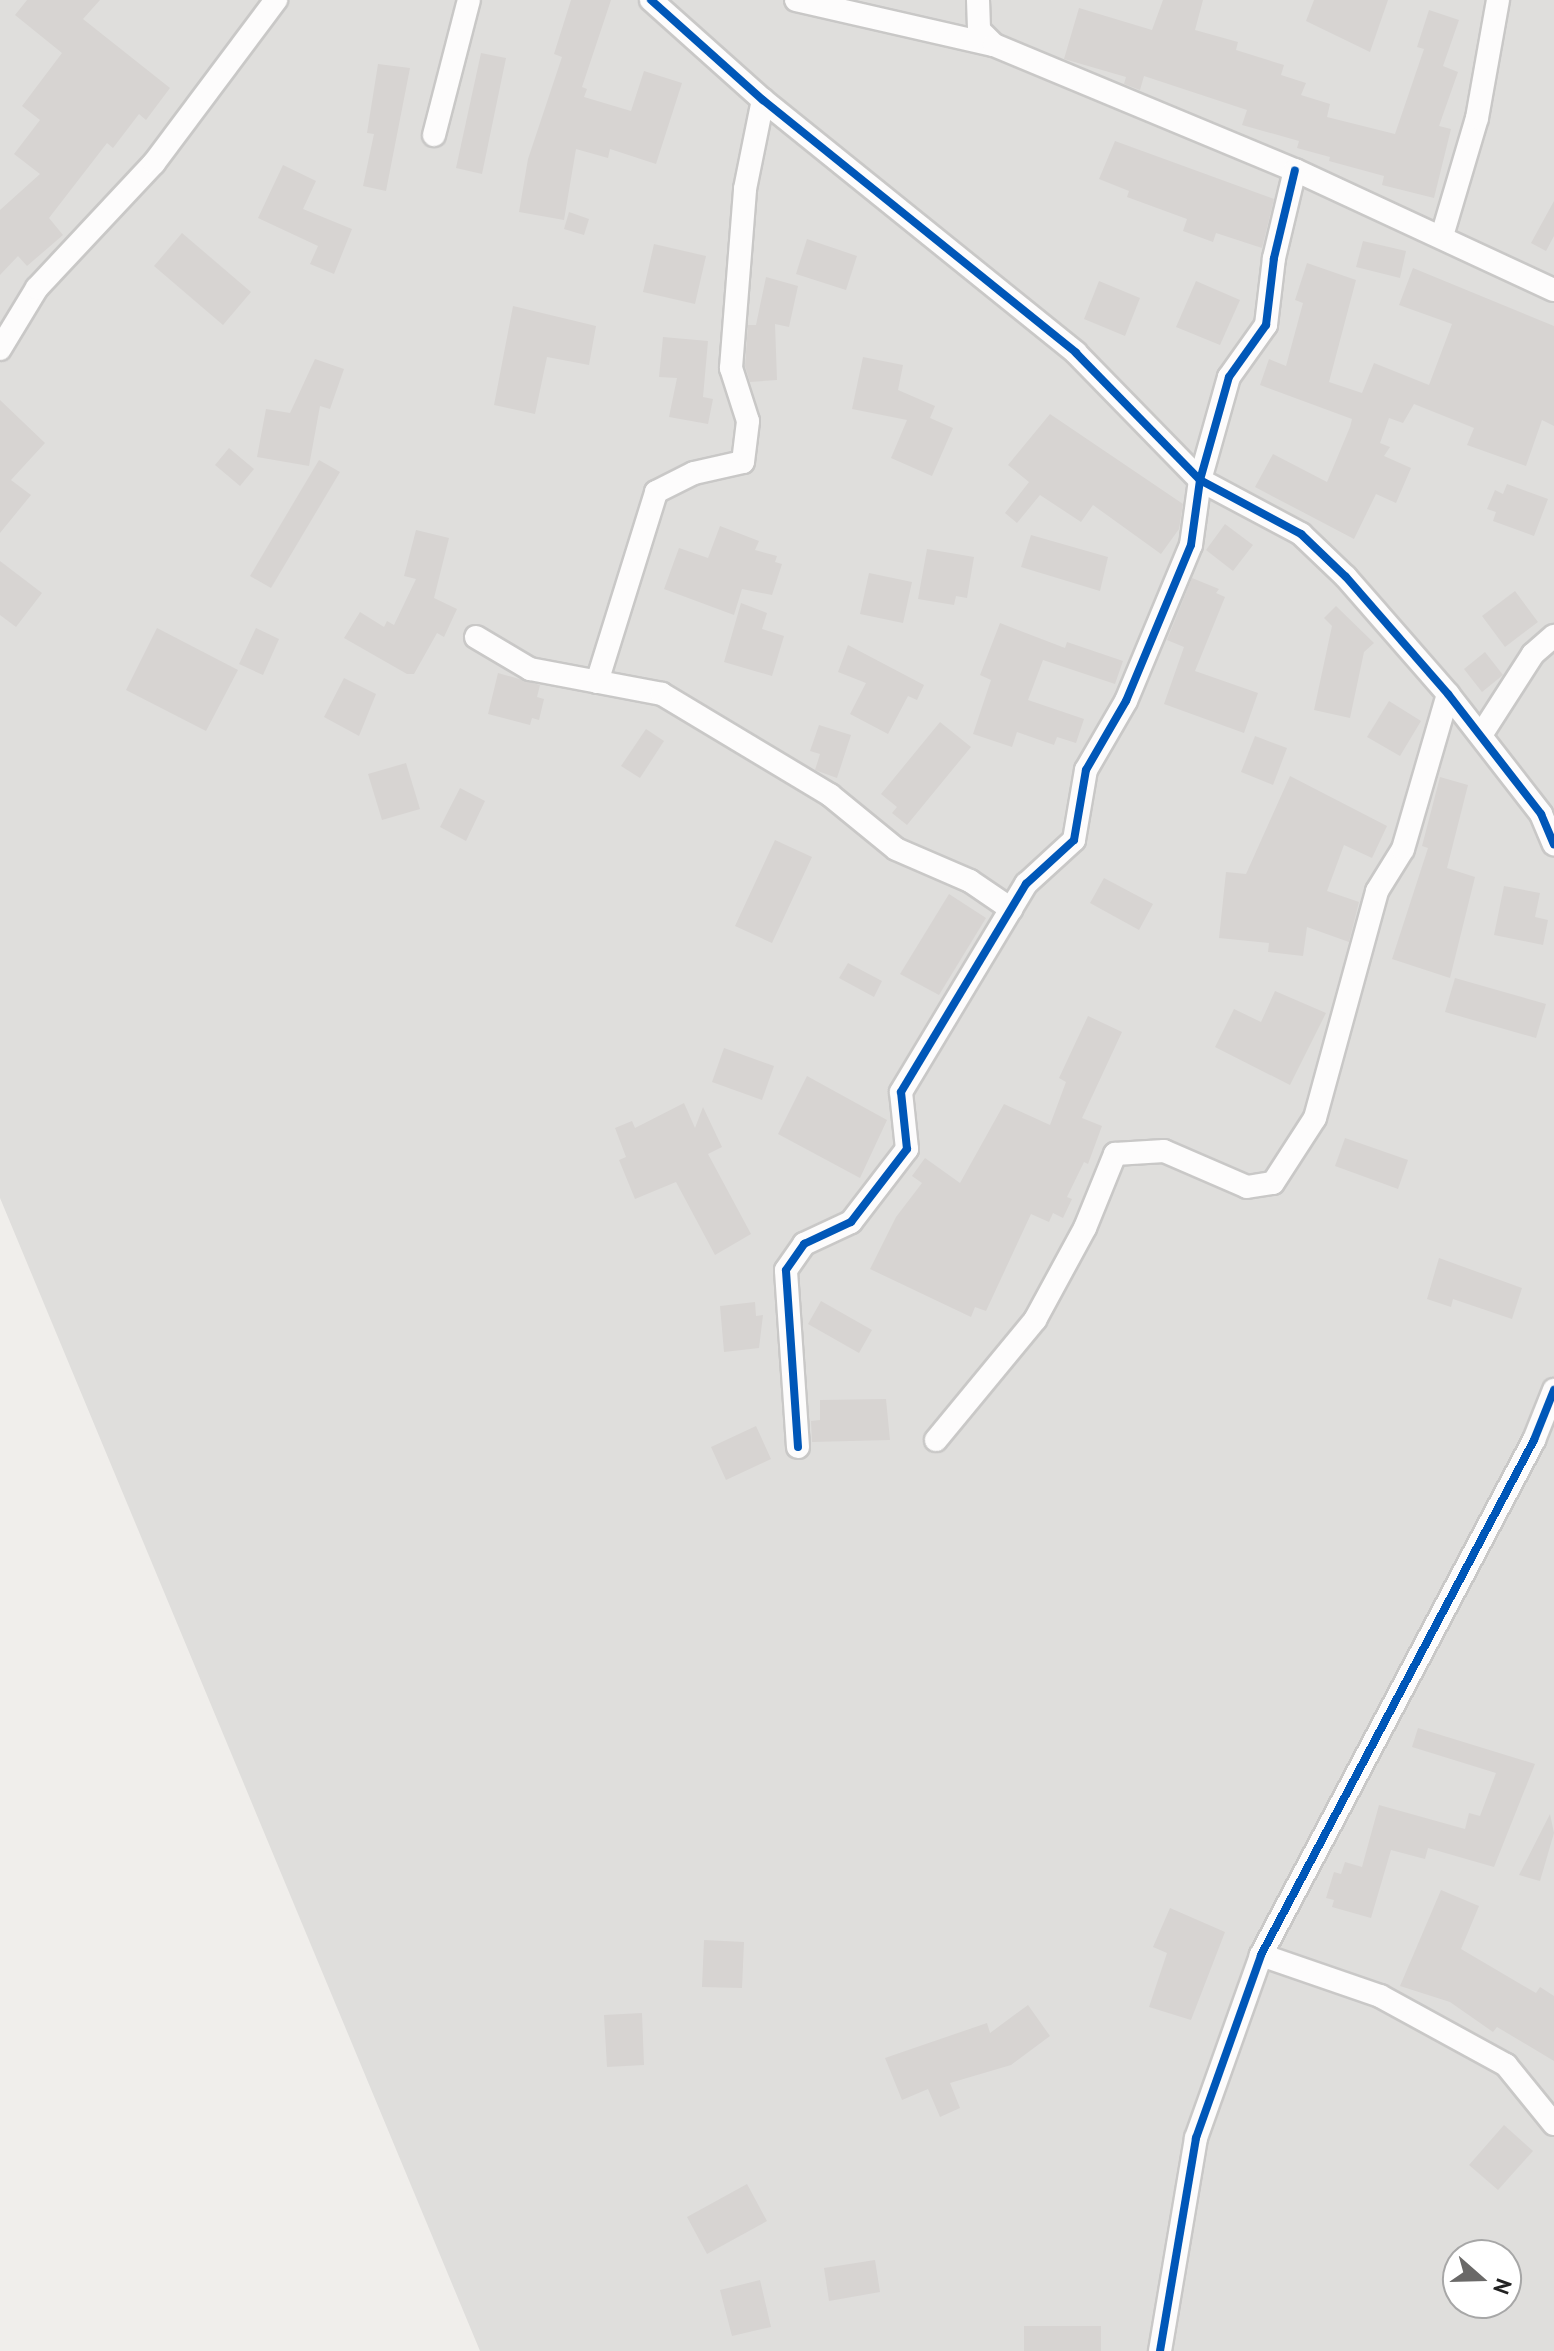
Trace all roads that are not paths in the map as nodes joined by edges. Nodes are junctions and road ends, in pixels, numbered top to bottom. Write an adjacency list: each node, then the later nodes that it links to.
1 (276, 0): 13 (street)
2 (469, 0): 9 (street)
3 (796, 0): 7 (street)
4 (978, 0): 7 (street)
5 (1498, 0): 11 (street)
6 (659, 2): 8 (street)
7 (994, 45): 10 (street)
8 (763, 100): 14 (street); 17 (street)
9 (434, 135)
10 (1295, 170): 11 (street); 14 (street)
11 (1442, 236): 12 (street)
12 (1554, 290)
13 (0, 349)
14 (1200, 480): 18 (street); 21 (street)
15 (1554, 636): 19 (street)
16 (476, 637): 17 (street)
17 (597, 682): 21 (street)
18 (1448, 694): 19 (street); 23 (street)
19 (1481, 735): 20 (street)
20 (1554, 844)
21 (1011, 909): 24 (street)
22 (1554, 1390): 25 (street)
23 (936, 1440)
24 (798, 1447)
25 (1261, 1955): 26 (street); 27 (street)
26 (1554, 2124)
27 (1160, 2351)

